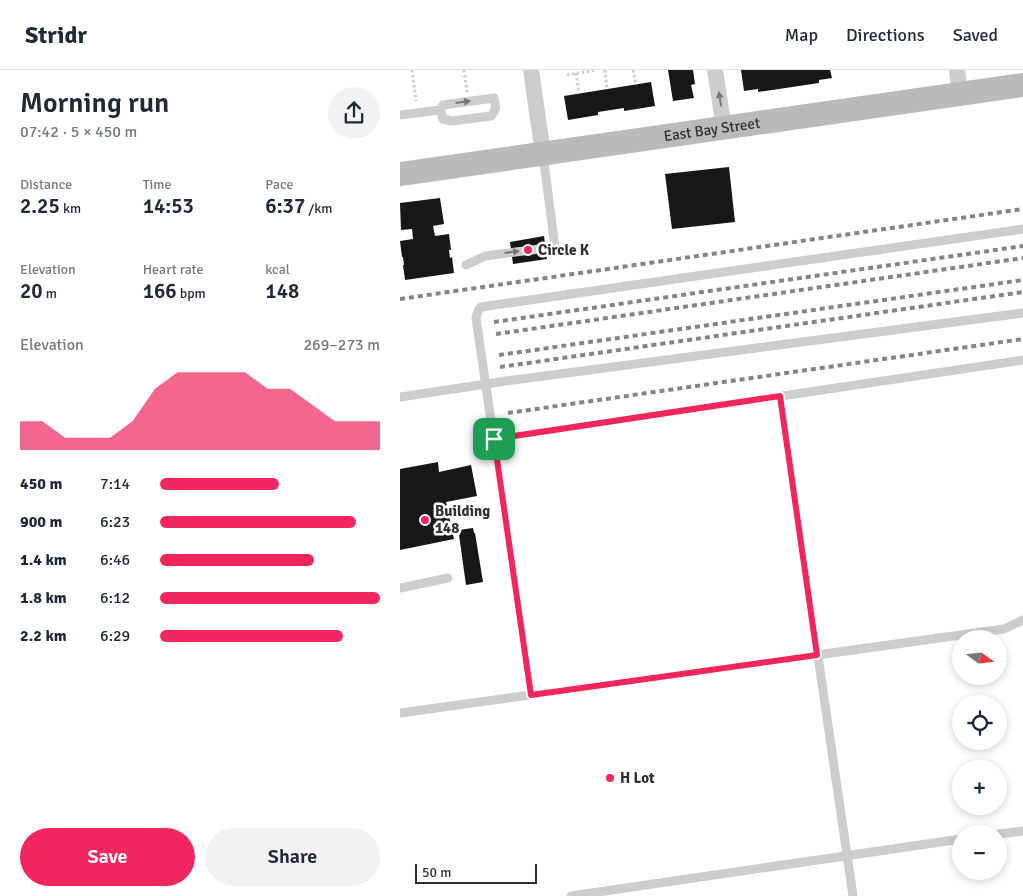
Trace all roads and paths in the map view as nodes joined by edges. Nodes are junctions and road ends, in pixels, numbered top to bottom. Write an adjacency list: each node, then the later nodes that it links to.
1 (412, 70): 17 (path)
2 (464, 70): 16 (path)
3 (531, 70): 21 (street)
4 (596, 70): 9 (path)
5 (605, 70): 13 (path)
6 (633, 70): 11 (path)
7 (715, 70): 20 (street, one-way to 7)
8 (957, 70): 15 (street)
9 (576, 73): 10 (path); 14 (path)
10 (567, 75)
11 (636, 84)
12 (1023, 85): 15 (main road, East Bay Street)
13 (608, 89)
14 (580, 93)
15 (960, 94): 20 (main road, East Bay Street)
16 (461, 95)
17 (416, 101)
18 (440, 110): 18 (lane, one-way to 18); 19 (lane)
19 (400, 116)
20 (724, 128): 21 (main road, East Bay Street)
21 (543, 154): 22 (main road, East Bay Street); 24 (lane, one-way to 21)
22 (400, 174)
23 (1023, 229): 27 (lane)
24 (466, 265)
25 (1023, 314): 27 (lane)
26 (1023, 360): 29 (lane)
27 (486, 384): 28 (lane); 30 (lane)
28 (400, 396)
29 (780, 396): 30 (lane); 34 (lane)
30 (494, 439): 35 (lane)
31 (448, 578): 32 (lane)
32 (400, 588)
33 (1023, 620): 34 (lane)
34 (817, 655): 35 (lane); 40 (lane)
35 (531, 695): 36 (lane)
36 (400, 713)
37 (1023, 830): 38 (lane)
38 (1007, 833)
39 (952, 840): 40 (lane)
40 (847, 856): 41 (lane); 42 (lane)
41 (571, 896)
42 (853, 896)

